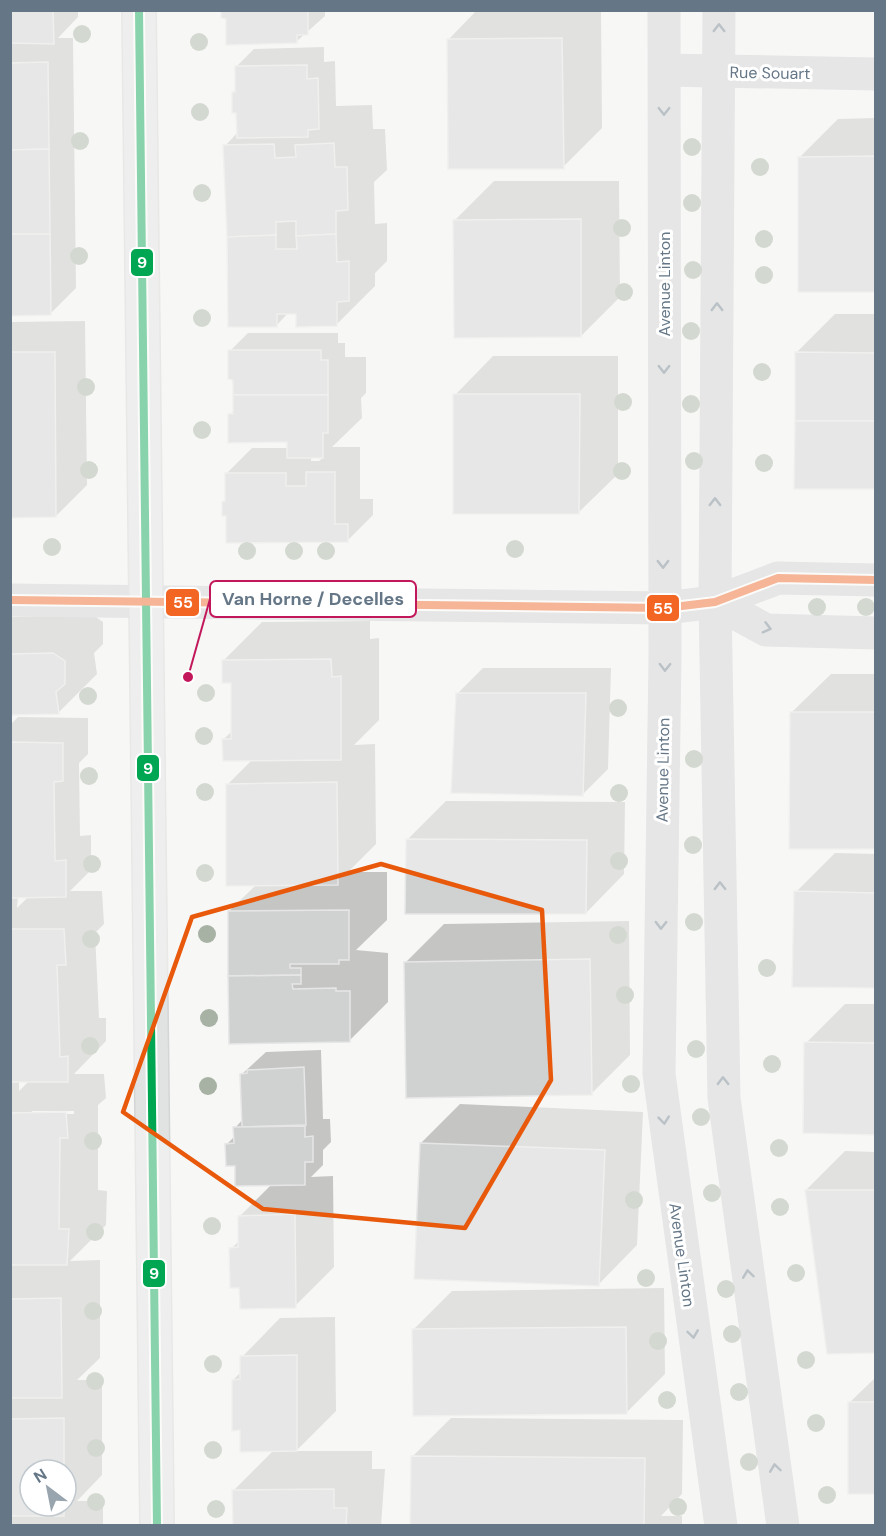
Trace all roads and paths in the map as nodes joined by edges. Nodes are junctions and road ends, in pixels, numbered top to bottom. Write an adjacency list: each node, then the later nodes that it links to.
1 (139, 10): 9 (main road)
2 (664, 10): 4 (street, Avenue Linton)
3 (719, 10): 5 (street, one-way to 3)
4 (665, 70): 5 (street, Rue Souart); 11 (street, Avenue Linton, one-way to 11)
5 (718, 72): 6 (street, Rue Souart); 10 (street, one-way to 5)
6 (876, 74)
7 (876, 580): 10 (street)
8 (10, 600): 9 (street)
9 (146, 601): 11 (street); 13 (main road)
10 (715, 602): 11 (street); 12 (street, one-way to 12); 15 (street, one-way to 10)
11 (665, 609): 14 (street, Avenue Linton, one-way to 14)
12 (876, 633)
13 (157, 1526)
14 (721, 1526)
15 (783, 1526)

